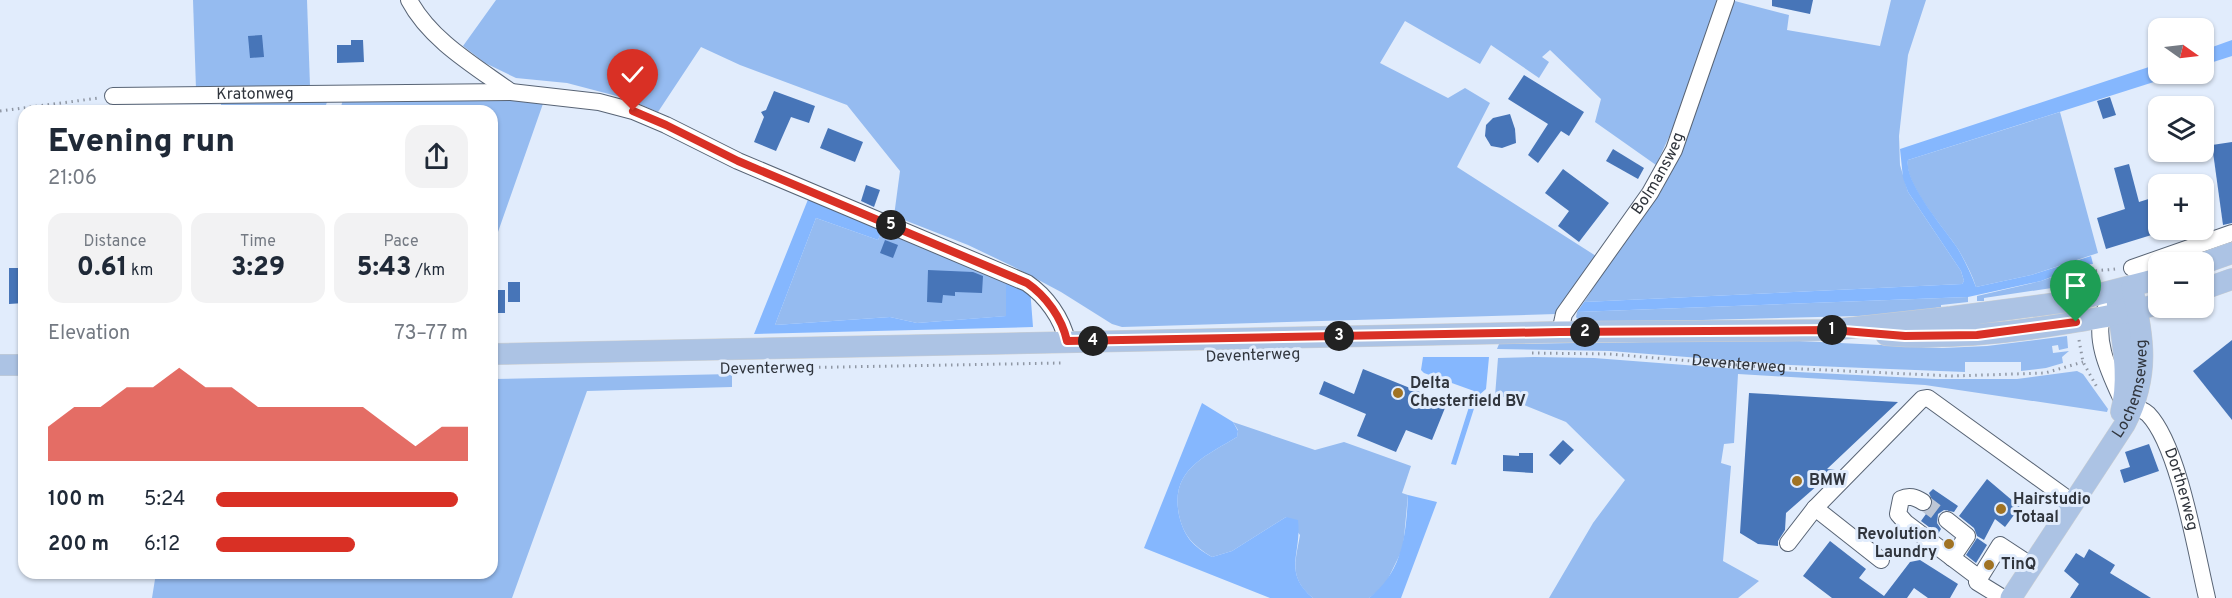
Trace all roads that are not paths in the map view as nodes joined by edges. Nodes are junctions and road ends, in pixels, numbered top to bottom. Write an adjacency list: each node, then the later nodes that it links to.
1 (409, 0): 3 (street, Kratonweg)
2 (1726, 0): 15 (street, Bolmansweg)
3 (511, 92): 4 (street, Kratonweg); 16 (street, Kratonweg)
4 (113, 96)
5 (2232, 233): 10 (street, Deventerweg)
6 (2232, 253): 7 (main road)
7 (2214, 259)
8 (2232, 279): 11 (main road)
9 (2148, 280): 10 (main road, Deventerweg)
10 (2127, 282): 13 (main road, Lochemseweg); 13 (street); 14 (main road, Deventerweg)
11 (2214, 285)
12 (2148, 307): 13 (main road, Deventerweg)
13 (2119, 314): 14 (main road, Deventerweg); 20 (main road, Lochemseweg); 20 (street, Lochemseweg)
14 (1832, 330): 15 (main road, Deventerweg)
15 (1560, 332): 16 (main road, Deventerweg)
16 (1067, 341): 17 (main road, Deventerweg)
17 (498, 354)
18 (0, 365): 19 (main road)
19 (18, 365)
20 (2129, 404): 22 (main road, Lochemseweg); 32 (street, Dortherweg)
21 (1923, 502): 26 (street)
22 (2073, 502): 23 (street); 28 (main road, Lochemseweg)
23 (1815, 508): 25 (street); 27 (street)
24 (1947, 520): 26 (street)
25 (1788, 543)
26 (1952, 558): 29 (street)
27 (1881, 560)
28 (2032, 566): 29 (street); 31 (main road, Lochemseweg)
29 (1979, 578): 30 (street)
30 (2003, 598)
31 (2011, 598)
32 (2207, 598)

